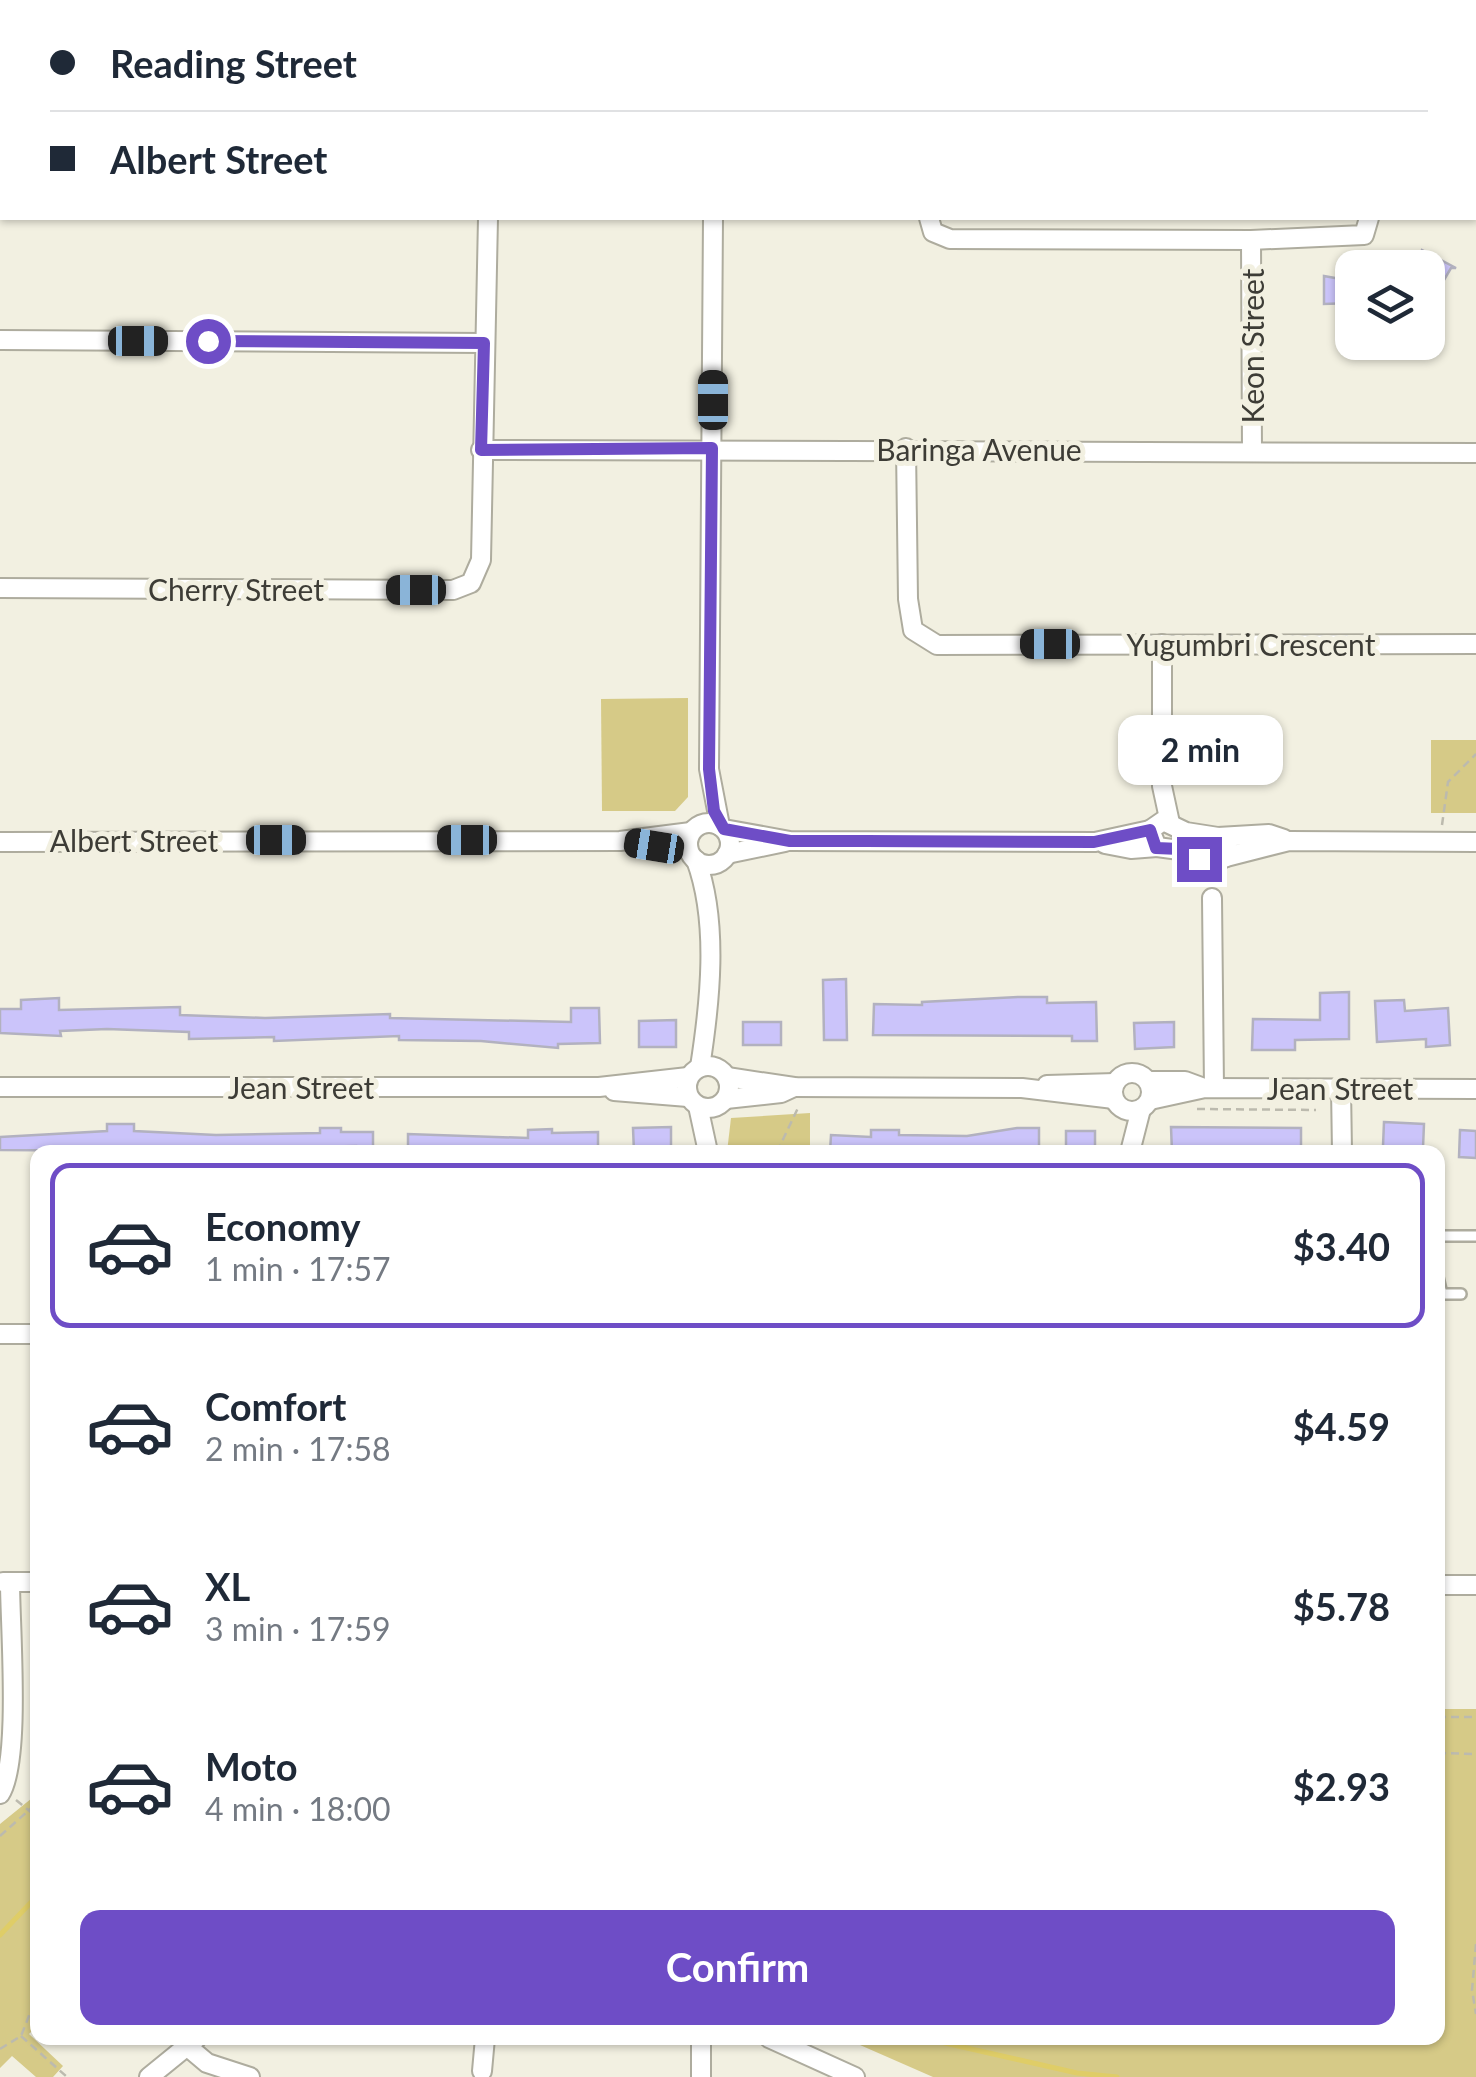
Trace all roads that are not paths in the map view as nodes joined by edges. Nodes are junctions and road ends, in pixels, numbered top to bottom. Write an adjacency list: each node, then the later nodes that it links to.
1 (488, 220): 9 (street)
2 (713, 220): 10 (street)
3 (1149, 220): 6 (street)
4 (931, 225): 6 (street)
5 (1366, 226): 7 (street)
6 (1149, 239): 7 (street)
7 (1252, 240): 13 (street, Keon Street)
8 (0, 340): 9 (street)
9 (484, 343): 12 (street)
10 (712, 448): 11 (street, Baringa Avenue); 12 (street, Baringa Avenue); 18 (street)
11 (906, 448): 13 (street, Baringa Avenue); 16 (street, Yugumbri Crescent)
12 (481, 450): 15 (street, Cherry Street)
13 (1252, 452): 14 (street, Baringa Avenue)
14 (1476, 453)
15 (0, 588)
16 (1162, 644): 17 (street, Yugumbri Crescent); 21 (street)
17 (1476, 644)
18 (709, 769): 19 (street); 20 (street)
19 (722, 827): 20 (street, Albert Street); 25 (street, Albert Street); 29 (street)
20 (696, 828): 24 (street, Albert Street); 28 (street)
21 (1159, 831): 22 (street, Albert Street); 25 (street, Albert Street); 30 (street, Albert Street)
22 (1218, 836): 26 (street, Albert Street); 30 (street)
23 (3, 839): 24 (street, Albert Street)
24 (620, 840): 28 (street, Albert Street)
25 (790, 841): 29 (street, Albert Street)
26 (1289, 841): 27 (street, Albert Street); 30 (street, Albert Street)
27 (1476, 842)
28 (693, 858): 29 (street, Albert Street); 31 (street)
29 (723, 858): 31 (street)
30 (1217, 861): 36 (street)
31 (707, 896): 32 (street)
32 (708, 1072): 34 (street, Jean Street); 35 (street, Jean Street); 40 (street); 40 (street)
33 (1, 1087): 34 (street, Jean Street)
34 (599, 1087): 40 (street, Jean Street)
35 (794, 1087): 39 (street, Jean Street); 40 (street, Jean Street)
36 (1210, 1088): 37 (street, Jean Street); 39 (street, Jean Street)
37 (1342, 1088): 38 (street, Jean Street); 43 (street)
38 (1476, 1089)
39 (1132, 1097): 42 (street)
40 (707, 1102): 41 (street)
41 (708, 1145)
42 (1130, 1145)
43 (1342, 1145)
44 (1445, 1236): 45 (lane)
45 (1476, 1236)
46 (1445, 1294): 47 (lane)
47 (1462, 1294)
48 (0, 1334): 49 (street)
49 (30, 1334)
50 (5, 1582): 53 (street)
51 (1445, 1584): 52 (street)
52 (1476, 1584)
53 (2, 1792)
54 (188, 2045): 60 (street)
55 (194, 2045): 61 (street)
56 (484, 2045): 59 (street)
57 (701, 2045): 62 (street)
58 (784, 2045): 63 (street)
59 (482, 2071)
60 (149, 2077)
61 (250, 2077)
62 (701, 2077)
63 (855, 2077)

